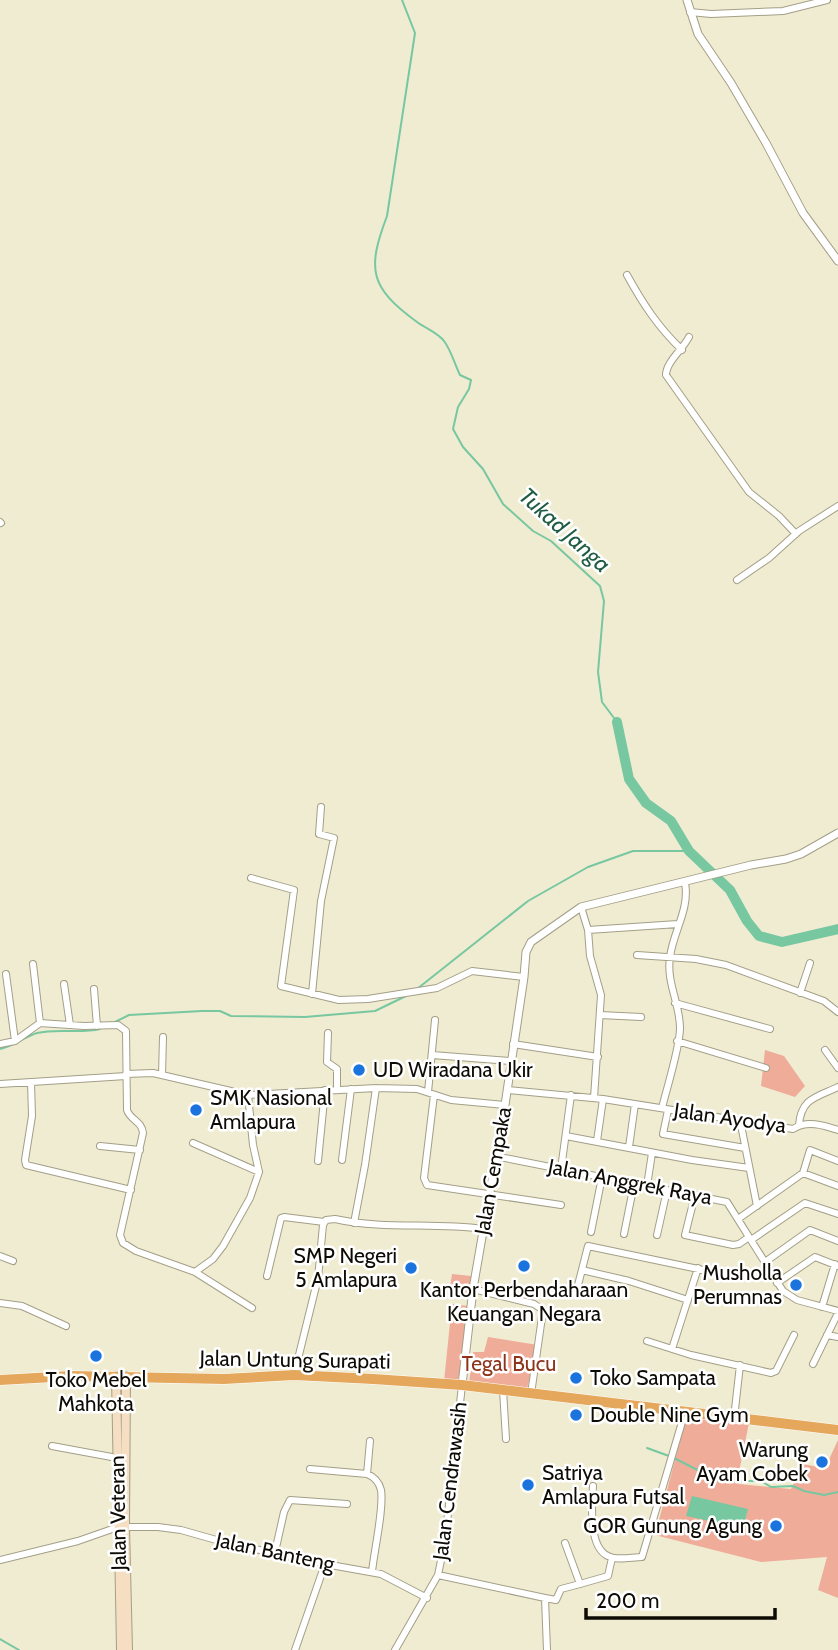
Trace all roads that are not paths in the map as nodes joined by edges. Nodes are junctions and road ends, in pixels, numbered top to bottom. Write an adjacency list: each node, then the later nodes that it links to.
1 (687, 0): 3 (street)
2 (827, 0): 3 (street)
3 (690, 12): 4 (street)
4 (838, 261)
5 (627, 275): 7 (street)
6 (689, 337): 7 (street)
7 (682, 350): 9 (street)
8 (838, 506): 9 (street)
9 (796, 534): 10 (street)
10 (737, 580)
11 (321, 807): 26 (street)
12 (838, 833): 14 (street, Jalan Cempaka)
13 (251, 878): 26 (street)
14 (685, 883): 15 (street, Jalan Cempaka); 16 (street, Jalan Ayodya)
15 (581, 907): 17 (street); 23 (street, Jalan Cempaka)
16 (678, 925): 17 (street); 19 (street, Jalan Ayodya)
17 (588, 930): 30 (street)
18 (637, 955): 19 (street)
19 (670, 957): 27 (street); 28 (street, Jalan Ayodya)
20 (810, 963): 27 (street)
21 (33, 964): 33 (street)
22 (6, 974): 39 (street)
23 (524, 978): 26 (street); 42 (street, Jalan Cempaka)
24 (64, 984): 34 (street)
25 (94, 989): 35 (street)
26 (312, 993)
27 (800, 993): 29 (street)
28 (675, 1003): 36 (street); 40 (street, Jalan Ayodya)
29 (838, 1012)
30 (600, 1015): 31 (street); 45 (street)
31 (641, 1017)
32 (435, 1020): 44 (street)
33 (40, 1023): 34 (street); 39 (street)
34 (69, 1025): 35 (street)
35 (97, 1026): 49 (street)
36 (770, 1029)
37 (328, 1033): 57 (street)
38 (163, 1037): 50 (street)
39 (15, 1041): 41 (street)
40 (677, 1041): 47 (street); 66 (street, Jalan Ayodya)
41 (0, 1044)
42 (513, 1044): 45 (street); 46 (street, Jalan Cempaka)
43 (825, 1050): 48 (street)
44 (432, 1055): 46 (street); 59 (street)
45 (598, 1057): 62 (street)
46 (511, 1061): 58 (street, Jalan Cempaka)
47 (766, 1068)
48 (838, 1068)
49 (126, 1075): 50 (street); 51 (street); 76 (street)
50 (162, 1075): 60 (street)
51 (31, 1082): 52 (street); 90 (street)
52 (0, 1084)
53 (838, 1087): 68 (street)
54 (351, 1088): 55 (street); 57 (street); 79 (street)
55 (376, 1088): 59 (street); 99 (street)
56 (325, 1090): 57 (street); 60 (street); 80 (street)
57 (337, 1090)
58 (507, 1090): 61 (street, Jalan Ayodya); 65 (street, Jalan Cempaka)
59 (431, 1093): 65 (street); 92 (street)
60 (248, 1095): 84 (street)
61 (571, 1095): 62 (street, Jalan Ayodya); 70 (street)
62 (594, 1098): 63 (street, Jalan Ayodya)
63 (603, 1099): 64 (street, Jalan Ayodya); 71 (street)
64 (635, 1104): 66 (street, Jalan Ayodya); 74 (street)
65 (505, 1105): 78 (street, Jalan Cempaka)
66 (665, 1109): 67 (street, Jalan Ayodya); 75 (street)
67 (740, 1121): 68 (street, Jalan Ayodya); 75 (street)
68 (799, 1125): 69 (street, Jalan Ayodya)
69 (838, 1130)
70 (566, 1136): 71 (street); 83 (street)
71 (597, 1141): 74 (street)
72 (193, 1143): 84 (street)
73 (100, 1146): 76 (street)
74 (629, 1147): 77 (street)
75 (745, 1147): 82 (street)
76 (140, 1150): 90 (street)
77 (652, 1153): 82 (street); 88 (street)
78 (495, 1156): 83 (street, Jalan Anggrek Raya); 92 (street, Jalan Cempaka)
79 (342, 1160)
80 (318, 1161)
81 (838, 1161): 85 (street)
82 (748, 1168): 95 (street)
83 (561, 1169): 86 (street, Jalan Anggrek Raya)
84 (259, 1172): 112 (street)
85 (803, 1172): 89 (street); 95 (street)
86 (602, 1177): 87 (street, Jalan Anggrek Raya); 101 (street)
87 (634, 1184): 88 (street, Jalan Anggrek Raya); 102 (street)
88 (647, 1186): 91 (street, Jalan Anggrek Raya)
89 (838, 1186)
90 (131, 1189): 112 (street)
91 (667, 1190): 93 (street, Jalan Anggrek Raya); 103 (street)
92 (489, 1194): 94 (street); 100 (street, Jalan Cempaka)
93 (695, 1195): 97 (street, Jalan Anggrek Raya); 104 (street)
94 (561, 1205)
95 (757, 1206): 97 (street)
96 (838, 1214): 104 (street)
97 (738, 1219): 104 (street, Jalan Anggrek Raya)
98 (324, 1222): 99 (street); 114 (street); 131 (street)
99 (354, 1223): 100 (street)
100 (483, 1229): 116 (street, Jalan Cempaka)
101 (591, 1232)
102 (624, 1234)
103 (657, 1235)
104 (750, 1239): 108 (street, Jalan Anggrek Raya)
105 (838, 1241): 108 (street)
106 (0, 1256): 107 (street)
107 (13, 1261)
108 (765, 1262): 115 (street, Jalan Anggrek Raya)
109 (836, 1265): 115 (street); 120 (street)
110 (698, 1268): 111 (street); 113 (street); 118 (street)
111 (582, 1270): 117 (street); 118 (street)
112 (195, 1272): 121 (street)
113 (727, 1275)
114 (267, 1276)
115 (777, 1283): 120 (street, Jalan Anggrek Raya)
116 (473, 1289): 134 (street, Jalan Cempaka); 136 (street)
117 (577, 1289)
118 (688, 1300): 128 (street)
119 (0, 1303): 123 (street)
120 (822, 1307): 122 (street, Jalan Anggrek Raya)
121 (251, 1308)
122 (838, 1312): 125 (street)
123 (66, 1326)
124 (794, 1335): 130 (street)
125 (827, 1335): 126 (street); 129 (street)
126 (838, 1338)
127 (648, 1340): 128 (street)
128 (672, 1349): 130 (street)
129 (813, 1364)
130 (740, 1365): 138 (street)
131 (294, 1375): 132 (highway, Jalan Untung Surapati); 134 (highway, Jalan Untung Surapati)
132 (121, 1376): 133 (highway, Jalan Untung Surapati); 143 (main road, Jalan Veteran); 148 (main road, Jalan Veteran)
133 (0, 1381)
134 (462, 1385): 135 (highway, Jalan Untung Surapati); 155 (street, Jalan Cendrawasih)
135 (503, 1390): 136 (highway, Jalan Untung Surapati); 140 (street)
136 (531, 1394): 137 (highway, Jalan Untung Surapati)
137 (685, 1412): 138 (highway, Jalan Untung Surapati); 151 (street)
138 (734, 1418): 139 (highway, Jalan Untung Surapati)
139 (838, 1430)
140 (506, 1439)
141 (370, 1441): 145 (street)
142 (52, 1446): 143 (street)
143 (117, 1458): 148 (main road, Jalan Veteran)
144 (310, 1469): 145 (street)
145 (367, 1474): 154 (street)
146 (593, 1486): 151 (street)
147 (347, 1504): 150 (street)
148 (121, 1527): 150 (street, Jalan Banteng); 152 (street, Jalan Banteng); 159 (main road, Jalan Veteran); 160 (main road, Jalan Veteran)
149 (565, 1543): 156 (street)
150 (275, 1552): 153 (street, Jalan Banteng)
151 (612, 1558): 156 (street)
152 (0, 1560)
153 (326, 1564): 154 (street, Jalan Banteng); 161 (street)
154 (372, 1572): 157 (street, Jalan Banteng)
155 (438, 1575): 157 (street, Jalan Cendrawasih); 158 (street)
156 (580, 1584): 158 (street)
157 (427, 1598): 162 (street, Jalan Cendrawasih)
158 (545, 1598): 163 (street)
159 (121, 1650)
160 (128, 1650)
161 (295, 1650)
162 (395, 1650)
163 (547, 1650)

